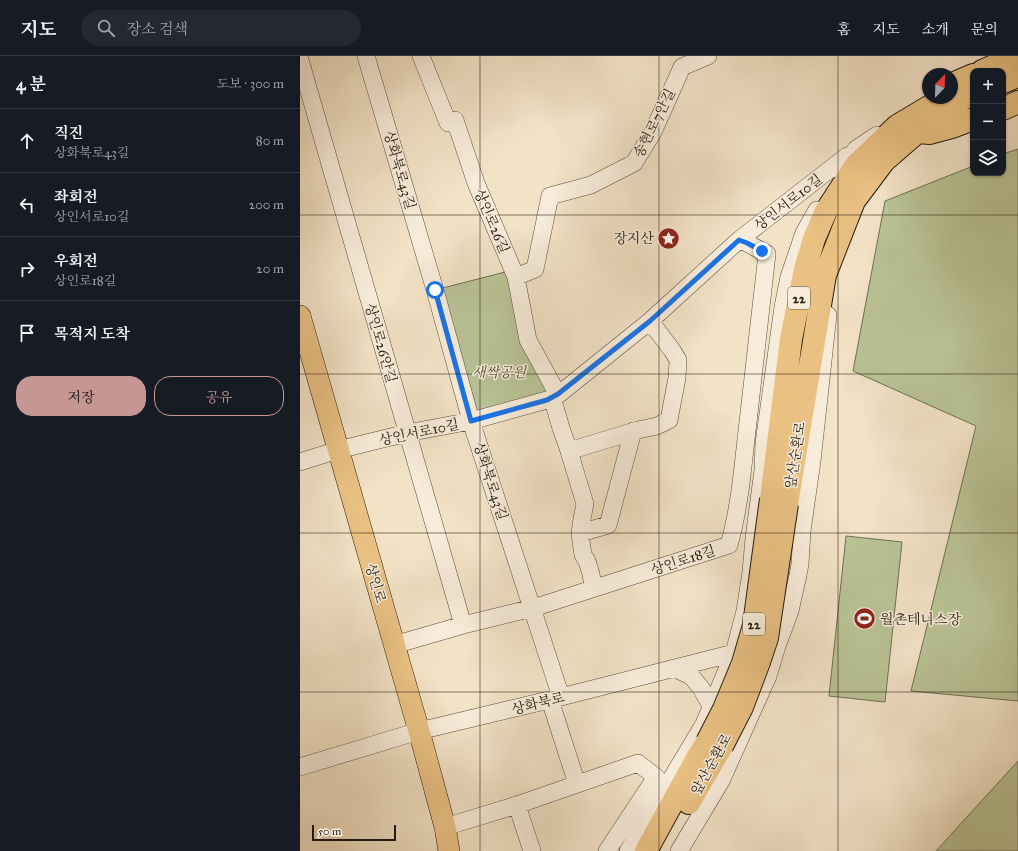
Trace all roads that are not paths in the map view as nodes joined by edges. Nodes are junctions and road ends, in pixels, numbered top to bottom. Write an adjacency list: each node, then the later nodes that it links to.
1 (366, 56): 28 (street, 상화북로43길)
2 (421, 56): 24 (street, 상인로26길)
3 (708, 56): 6 (street, 송현로7안길)
4 (1017, 56): 8 (highway)
5 (300, 60): 30 (street, 상인로26안길)
6 (679, 62): 24 (street, 송현로7안길)
7 (1018, 62): 9 (highway)
8 (989, 68)
9 (1004, 68)
10 (970, 76): 12 (highway)
11 (1018, 76): 13 (highway)
12 (958, 81)
13 (1006, 81)
14 (970, 82): 15 (highway)
15 (958, 88)
16 (970, 95): 21 (highway, 앞산순환로 / 22)
17 (1018, 102): 19 (highway)
18 (936, 104): 21 (highway, 앞산순환로 / 22)
19 (1006, 108)
20 (970, 120): 21 (highway)
21 (914, 122): 22 (street, 상인서로10길); 39 (street); 45 (highway, 앞산순환로 / 22, bridge)
22 (856, 149): 23 (street, 상인서로10길); 40 (street)
23 (739, 240): 26 (street, 상인서로10길); 35 (street, 상인로18길)
24 (516, 277): 27 (street, 상인로26길)
25 (300, 316): 31 (main road, 상인로)
26 (650, 321): 27 (street, 상인서로10길); 29 (street)
27 (554, 397): 28 (street, 상인서로10길); 32 (street, 상인로26길)
28 (471, 421): 30 (street, 상인서로10길); 36 (street, 상화북로43길)
29 (633, 431): 32 (street); 34 (street)
30 (407, 433): 31 (street, 상인서로10길); 37 (street, 상인로26안길)
31 (338, 450): 33 (street, 상인서로10길); 38 (main road, 상인로)
32 (569, 451): 34 (street, 상인로26길)
33 (300, 462)
34 (580, 533): 35 (street, 상인로26길)
35 (595, 588): 36 (street, 상인로18길)
36 (533, 608): 37 (street, 상인로18길); 42 (street, 상화북로43길)
37 (463, 625): 38 (street, 상인로18길)
38 (394, 645): 44 (main road, 상인로)
39 (777, 646): 40 (street, 상화북로); 45 (street)
40 (734, 653): 41 (street, 상화북로); 43 (street)
41 (674, 668): 42 (street, 상화북로); 43 (street)
42 (556, 698): 44 (street, 상화북로); 47 (street, 상화북로43길)
43 (708, 711): 45 (street); 53 (street)
44 (419, 731): 46 (street, 상화북로); 49 (main road, 상인로)
45 (723, 743): 54 (highway, 앞산순환로 / 22); 55 (highway, 앞산순환로 / 22); 56 (street)
46 (300, 767)
47 (577, 784): 48 (street); 52 (street)
48 (517, 804): 49 (street); 51 (street)
49 (445, 827): 50 (main road, 상인로)
50 (449, 851)
51 (532, 851)
52 (607, 851)
53 (628, 851)
54 (646, 851)
55 (662, 851)
56 (679, 851)

